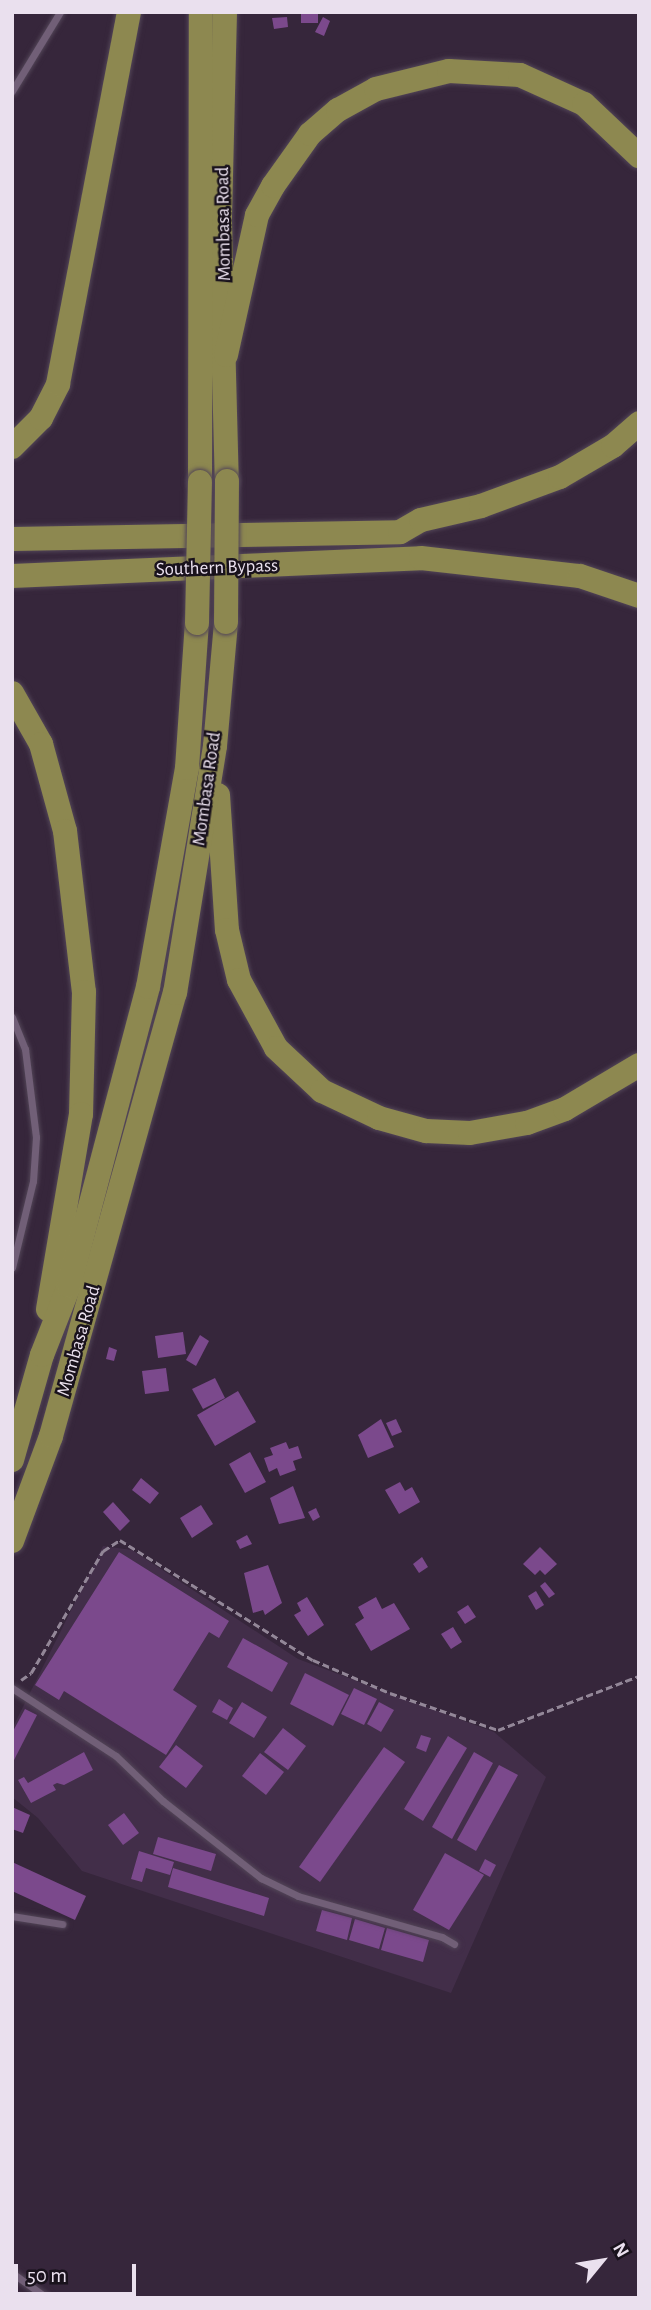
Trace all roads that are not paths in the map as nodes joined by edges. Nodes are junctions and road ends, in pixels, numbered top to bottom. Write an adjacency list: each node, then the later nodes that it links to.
1 (60, 12): 5 (lane)
2 (129, 12): 9 (highway)
3 (201, 12): 18 (highway, Mombasa Road, bridge)
4 (225, 12): 7 (highway, Mombasa Road)
5 (12, 91)
6 (639, 156): 7 (highway)
7 (226, 355): 14 (highway, Mombasa Road, bridge)
8 (639, 423): 10 (highway, Southern Bypass)
9 (12, 447)
10 (12, 539)
11 (12, 576): 12 (highway, Southern Bypass)
12 (639, 596)
13 (12, 693): 18 (highway)
14 (215, 746): 16 (highway); 20 (highway, Mombasa Road)
15 (12, 1017): 17 (lane)
16 (639, 1065)
17 (12, 1268)
18 (42, 1355): 19 (highway, Mombasa Road)
19 (12, 1460)
20 (12, 1541)
21 (12, 1687): 24 (lane)
22 (12, 1916): 23 (lane)
23 (62, 1924)
24 (454, 1944)
25 (12, 2273): 26 (lane)
26 (47, 2298)

